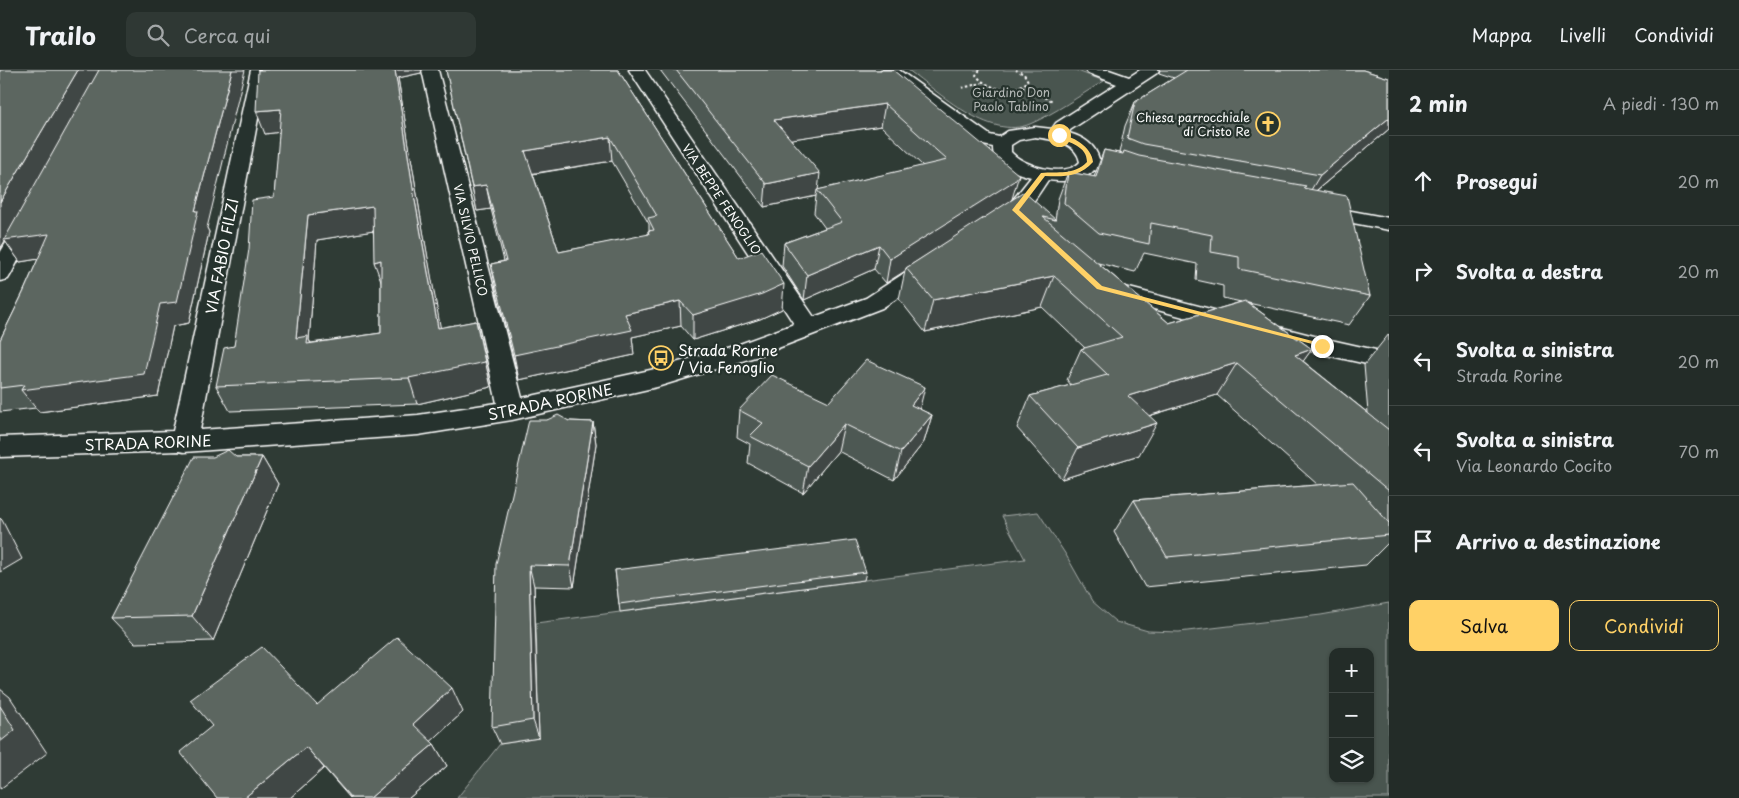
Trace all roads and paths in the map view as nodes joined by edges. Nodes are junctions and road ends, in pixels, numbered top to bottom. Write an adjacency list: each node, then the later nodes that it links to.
1 (259, 70): 27 (street, VIA FABIO FILZI)
2 (430, 70): 26 (street, VIA SILVIO PELLICO)
3 (637, 70): 24 (street, VIA BEPPE FENOGLIO)
4 (889, 70): 13 (street)
5 (980, 70): 10 (path)
6 (1018, 70): 10 (path)
7 (1094, 70): 9 (street)
8 (1151, 70): 9 (street)
9 (1129, 83): 12 (street)
10 (1022, 87): 11 (path)
11 (1054, 102)
12 (1059, 135): 13 (street); 14 (street)
13 (1002, 143): 15 (street)
14 (1090, 162): 15 (street); 16 (street)
15 (1043, 174): 20 (street)
16 (1148, 179)
17 (36, 206): 22 (street)
18 (1292, 206): 19 (street)
19 (1389, 224)
20 (982, 232)
21 (950, 253): 24 (street, STRADA RORINE)
22 (0, 274)
23 (1086, 274): 25 (street)
24 (808, 327): 26 (street, STRADA RORINE)
25 (1389, 361)
26 (512, 410): 27 (street, STRADA RORINE)
27 (184, 442): 28 (street, STRADA RORINE)
28 (0, 447)

